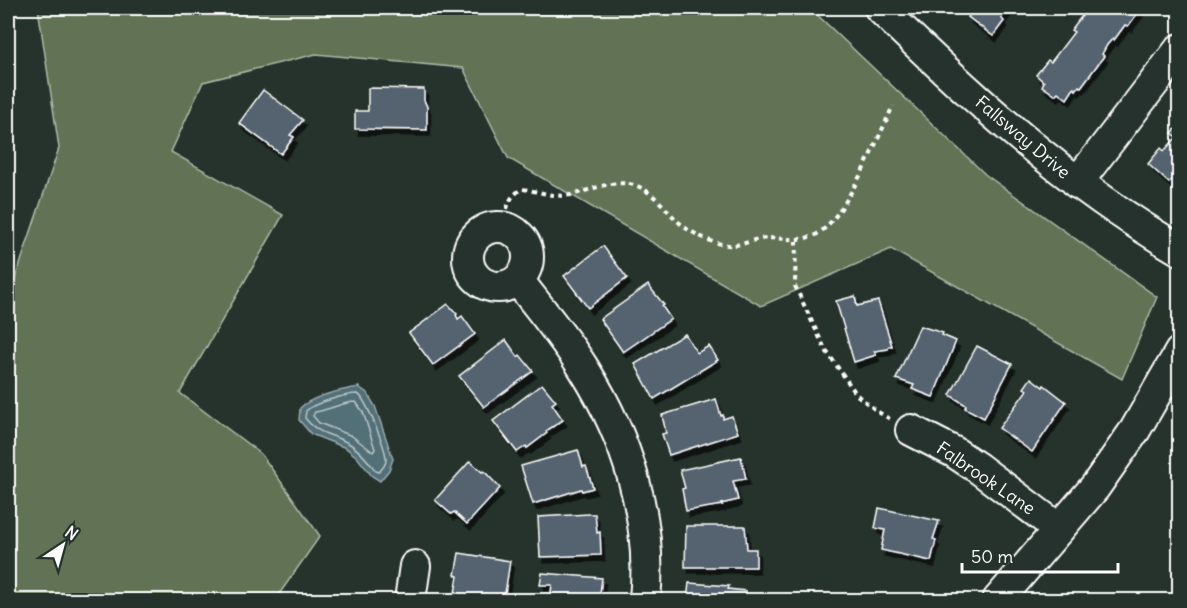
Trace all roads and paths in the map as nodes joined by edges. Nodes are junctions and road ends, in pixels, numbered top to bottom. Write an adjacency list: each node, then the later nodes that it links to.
1 (885, 9): 4 (street, Fallsway Drive)
2 (1179, 49): 4 (street)
3 (893, 106): 6 (path)
4 (1077, 183): 7 (street, Fallsway Drive)
5 (504, 227): 6 (path); 8 (street); 8 (street)
6 (796, 241): 10 (path)
7 (1179, 250)
8 (518, 280): 14 (street)
9 (1179, 352): 11 (street)
10 (911, 430): 11 (street, Falbrook Lane)
11 (1059, 529): 15 (street)
12 (415, 566): 13 (street)
13 (410, 600)
14 (645, 600)
15 (998, 600)

